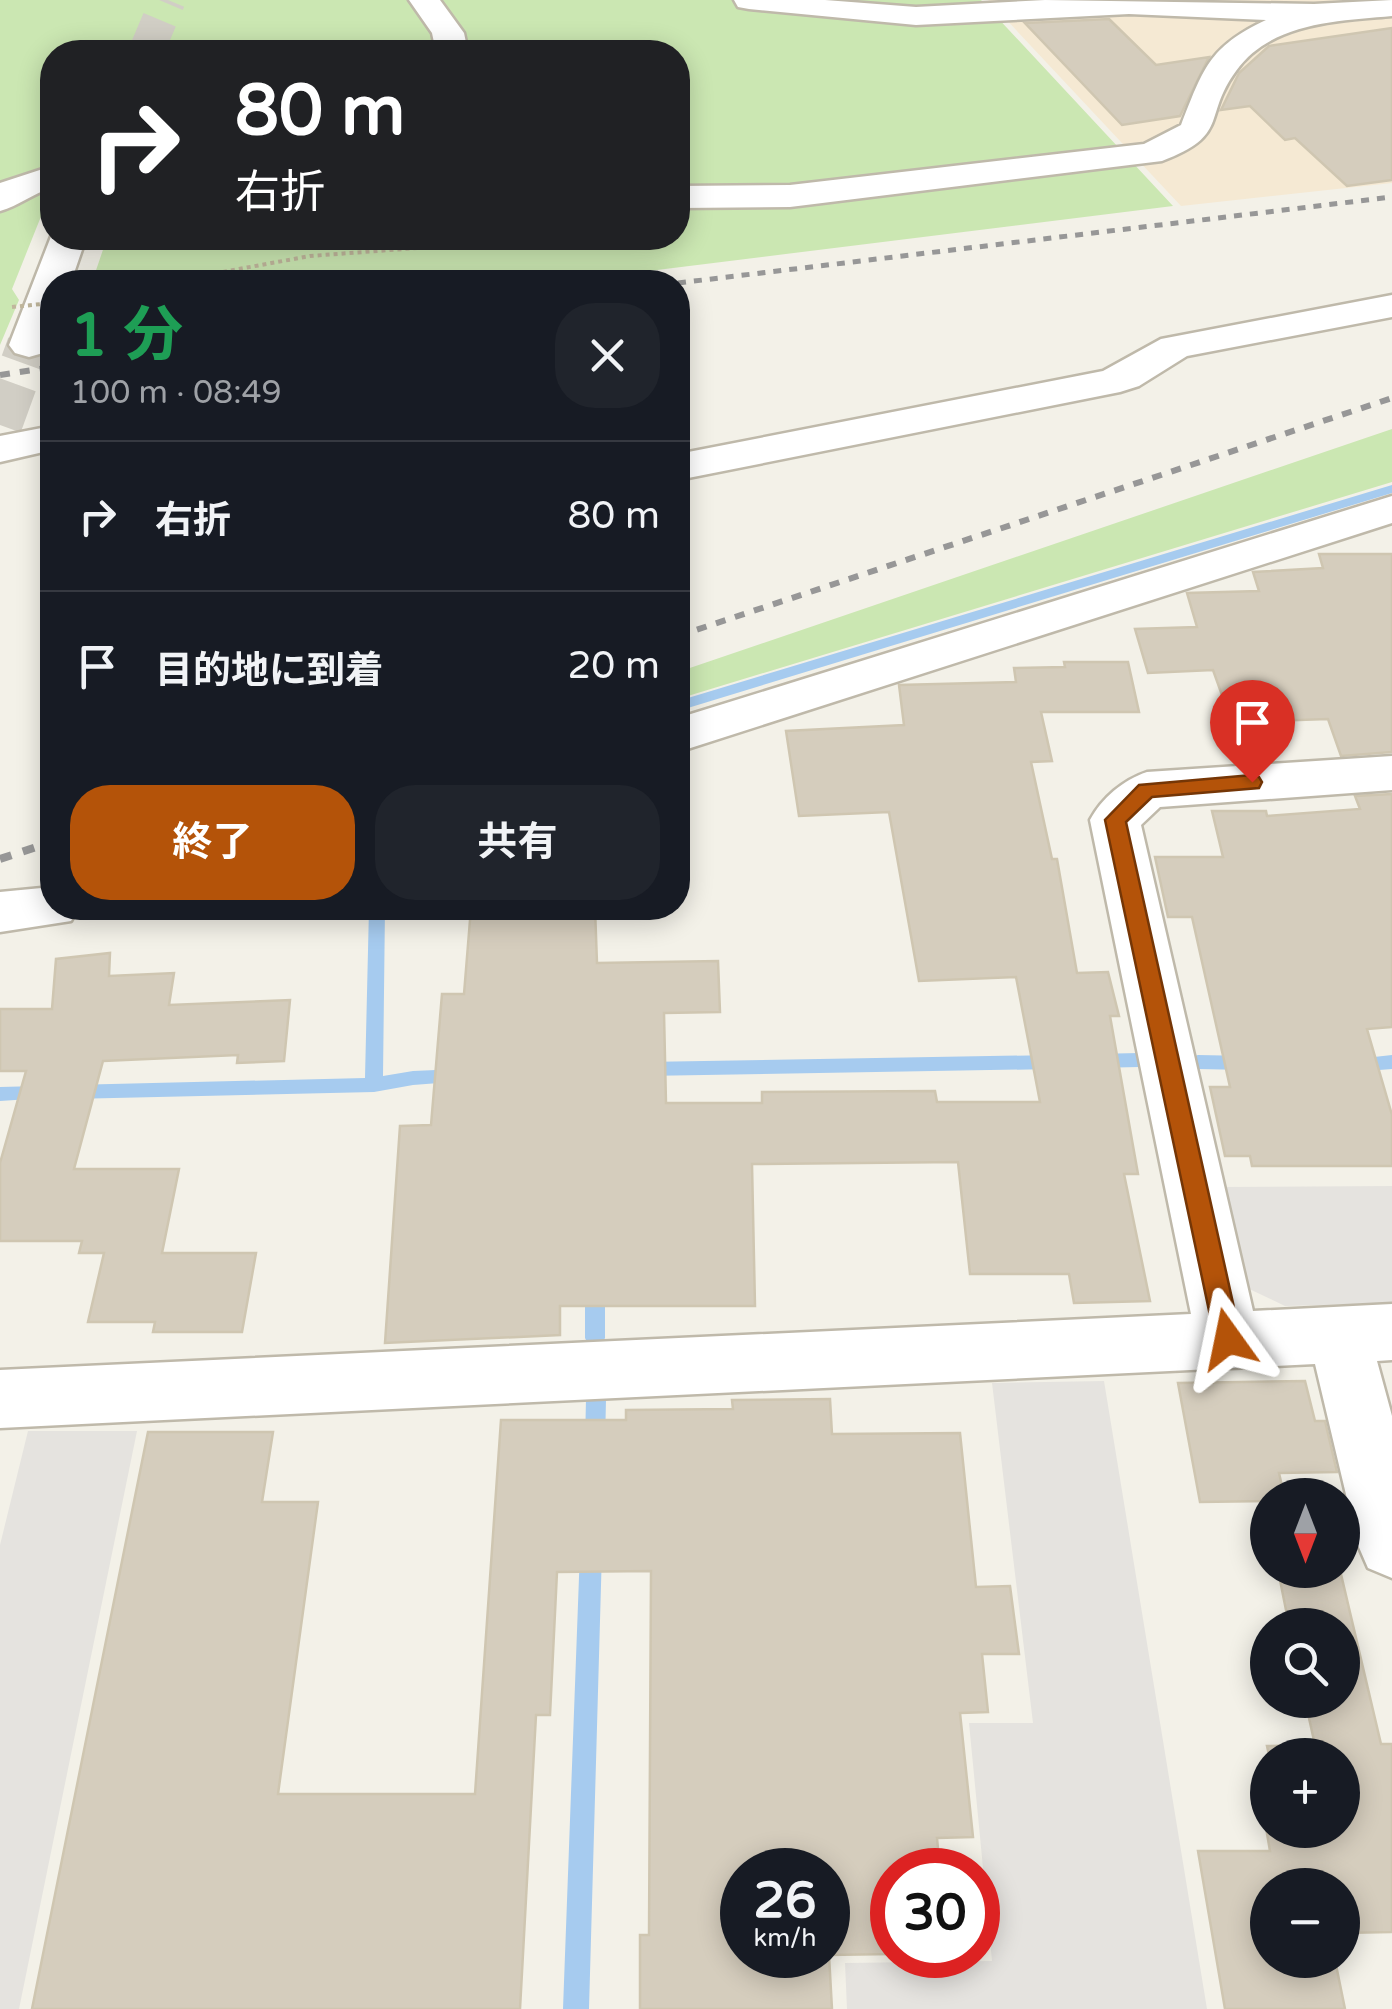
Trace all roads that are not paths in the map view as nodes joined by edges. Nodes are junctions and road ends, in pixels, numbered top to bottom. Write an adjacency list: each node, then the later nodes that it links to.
1 (424, 0): 7 (street)
2 (749, 0): 4 (street)
3 (1159, 3): 4 (street); 6 (street)
4 (1093, 4)
5 (1392, 8): 6 (street)
6 (1314, 13): 9 (street)
7 (449, 40)
8 (40, 180): 10 (street)
9 (690, 198)
10 (0, 200)
11 (1392, 306): 16 (street)
12 (40, 314): 13 (street)
13 (29, 344)
14 (40, 441): 15 (street)
15 (0, 449)
16 (690, 465)
17 (1392, 508): 18 (street)
18 (690, 731)
19 (1392, 773): 23 (street)
20 (40, 909): 21 (street)
21 (0, 912)
22 (1366, 1333): 23 (street); 25 (street)
23 (1228, 1339): 24 (street)
24 (0, 1400)
25 (1392, 1545)

